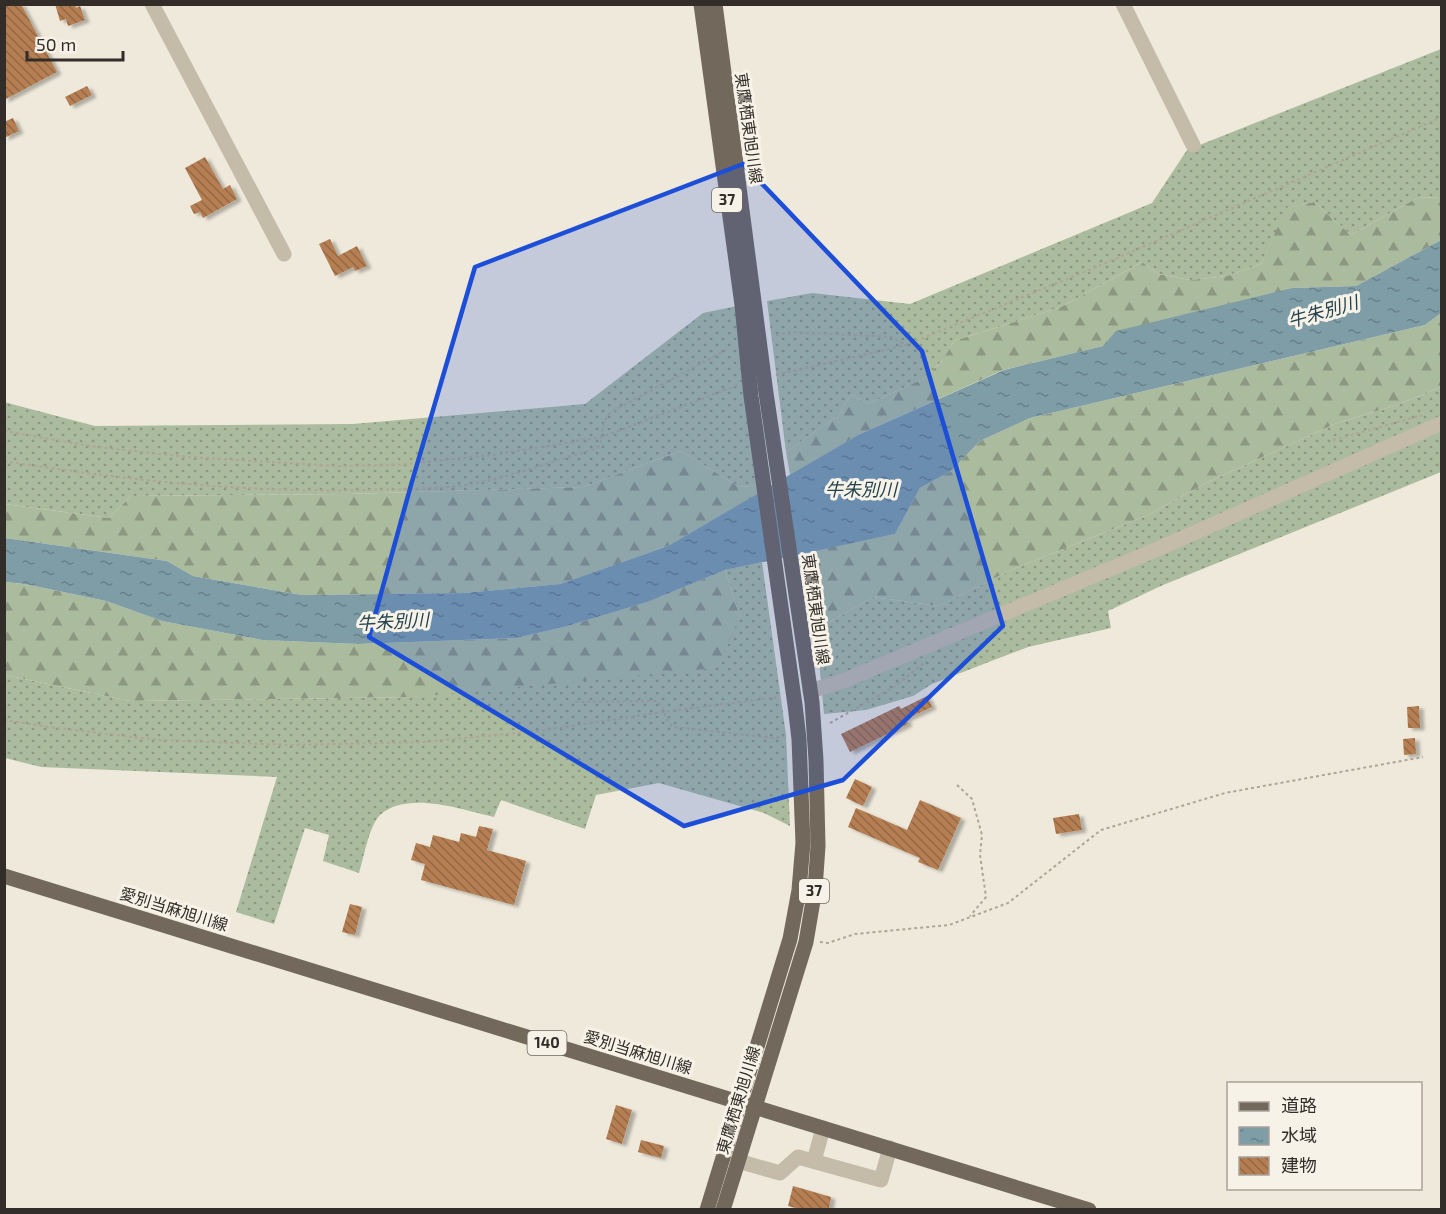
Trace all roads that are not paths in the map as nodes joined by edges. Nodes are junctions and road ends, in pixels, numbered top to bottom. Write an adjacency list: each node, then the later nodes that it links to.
1 (152, 4): 6 (street)
2 (701, 4): 7 (main road, 東鷹栖東旭川線 / 37)
3 (715, 4): 7 (main road, 東鷹栖東旭川線 / 37)
4 (1123, 4): 5 (street)
5 (1193, 146)
6 (284, 254)
7 (758, 387): 9 (main road, 東鷹栖東旭川線 / 37); 11 (main road, 東鷹栖東旭川線 / 37)
8 (1436, 418): 9 (street)
9 (810, 691): 11 (main road, 東鷹栖東旭川線 / 37)
10 (4, 876): 11 (main road, 愛別当麻旭川線 / 140)
11 (747, 1104): 12 (main road, 愛別当麻旭川線 / 140); 14 (main road, 東鷹栖東旭川線 / 37); 16 (main road, 東鷹栖東旭川線 / 37)
12 (823, 1128): 13 (main road, 愛別当麻旭川線 / 140); 15 (street)
13 (890, 1148): 15 (street); 18 (main road, 愛別当麻旭川線 / 140)
14 (738, 1161): 15 (street); 17 (main road, 東鷹栖東旭川線 / 37)
15 (814, 1161)
16 (707, 1209)
17 (723, 1209)
18 (1089, 1209)

